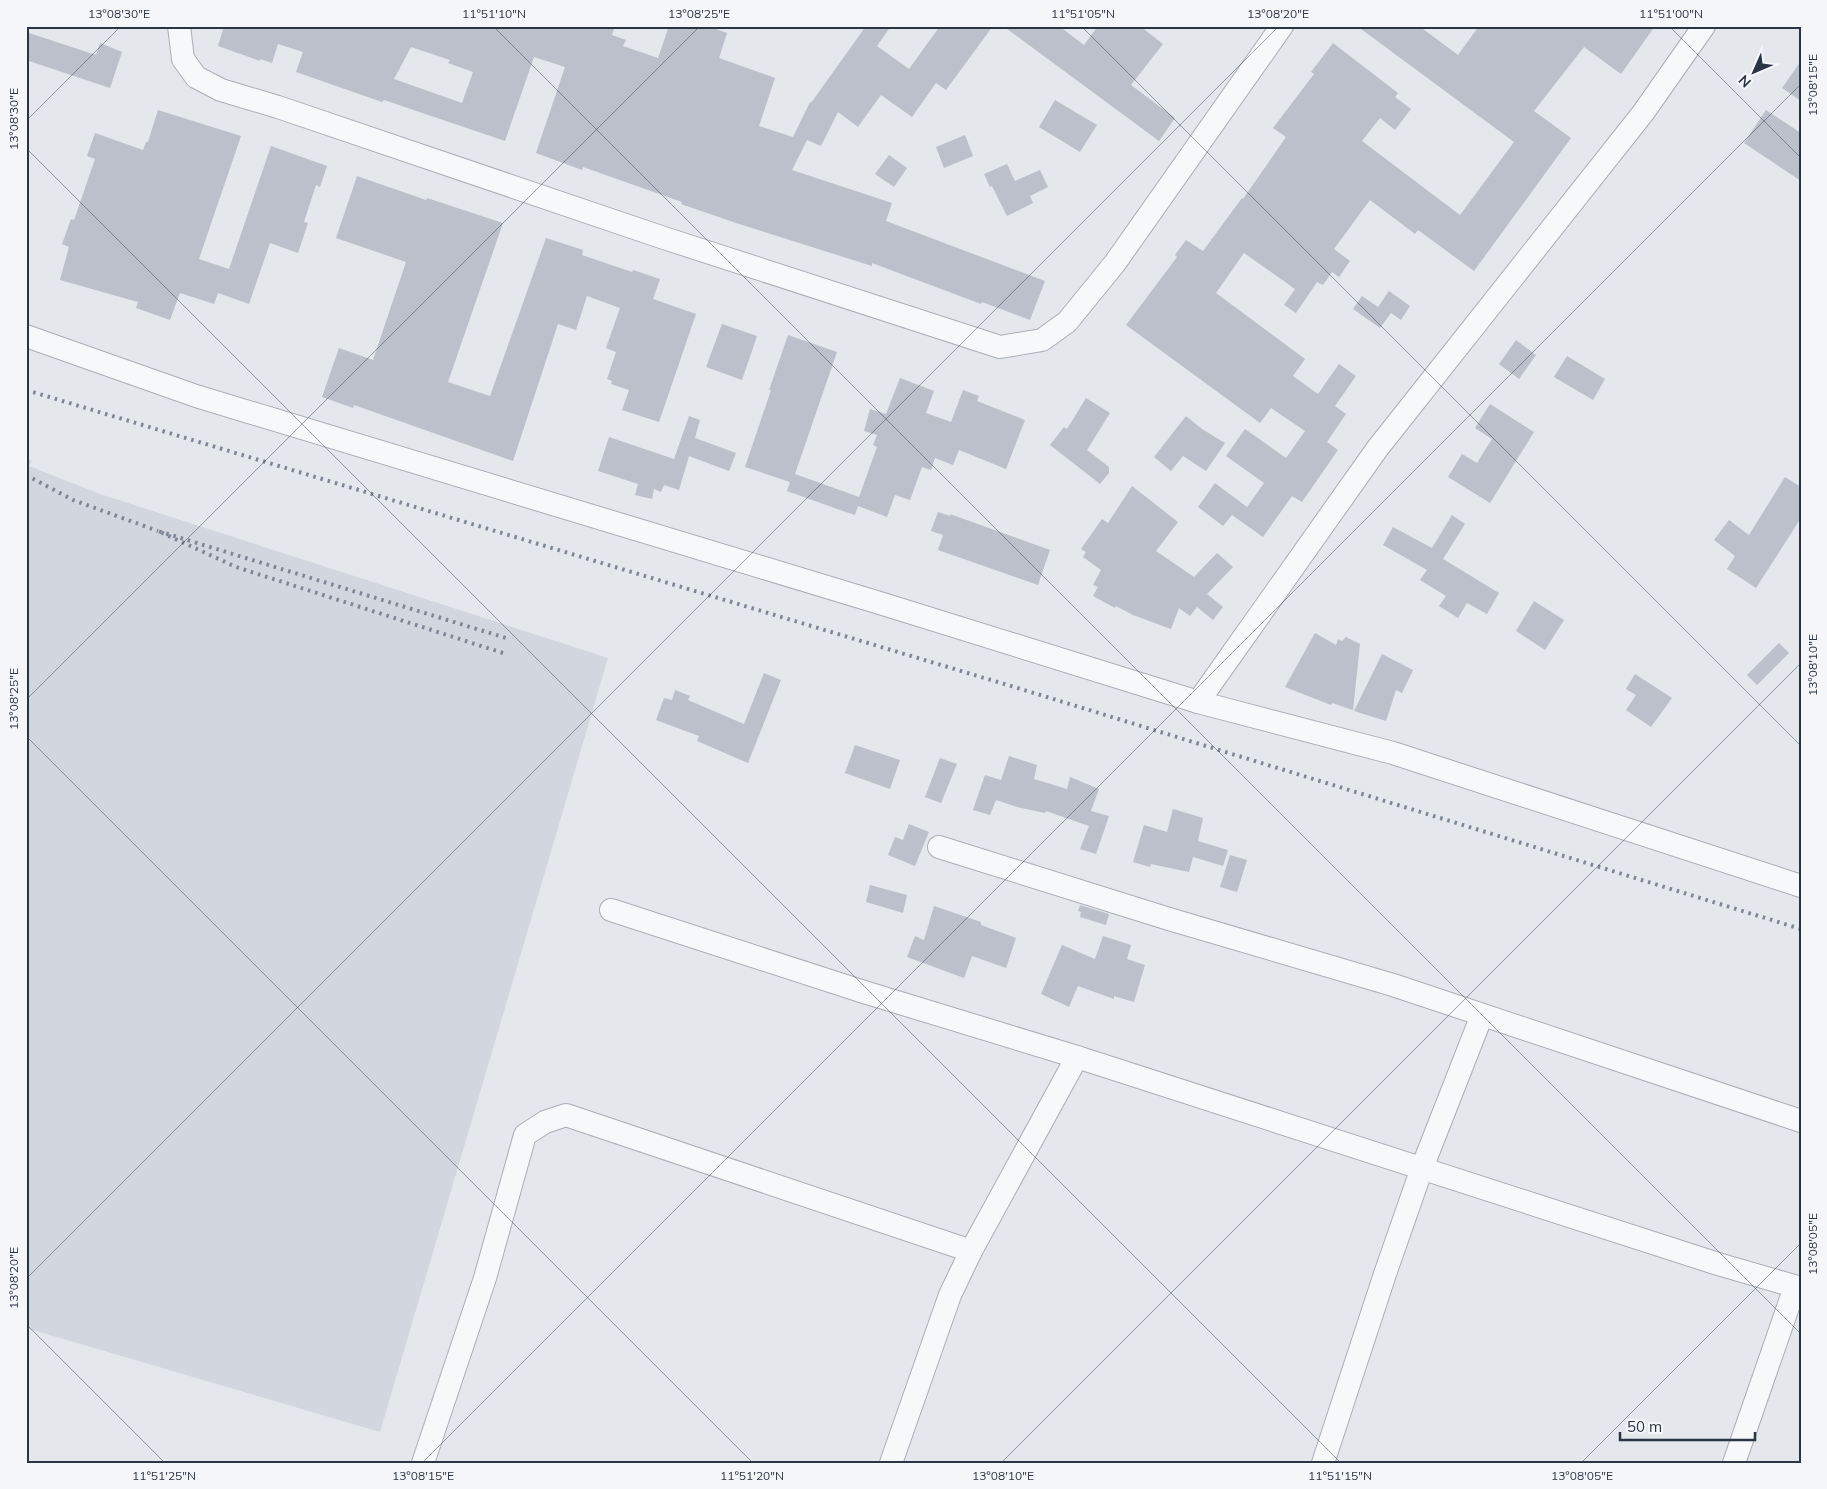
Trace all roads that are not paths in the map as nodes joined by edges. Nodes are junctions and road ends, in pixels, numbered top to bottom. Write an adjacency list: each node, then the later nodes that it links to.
1 (179, 26): 2 (street)
2 (1282, 26)
3 (1704, 26): 5 (street)
4 (26, 336): 5 (street)
5 (1198, 702): 7 (street)
6 (939, 847): 9 (street)
7 (1801, 886)
8 (610, 910): 10 (street)
9 (1482, 1015): 11 (street); 12 (street)
10 (1077, 1057): 12 (street); 13 (street)
11 (1801, 1121)
12 (1422, 1168): 14 (street); 17 (street)
13 (971, 1251): 15 (street); 16 (street)
14 (1798, 1288): 18 (street)
15 (423, 1463)
16 (891, 1463)
17 (1323, 1463)
18 (1734, 1463)

